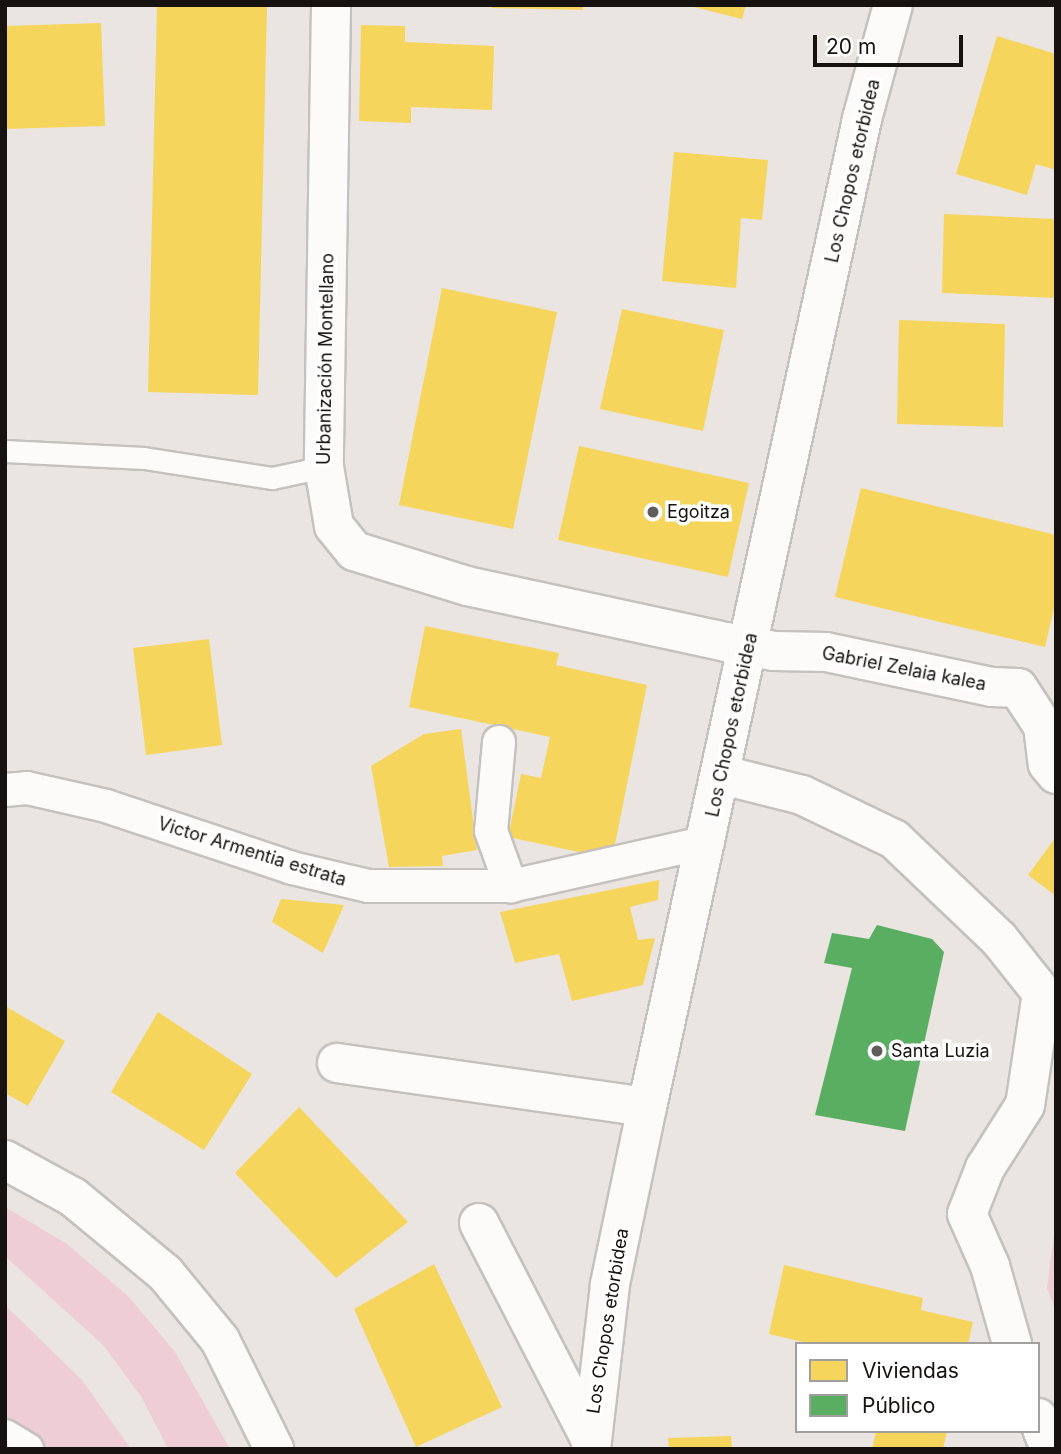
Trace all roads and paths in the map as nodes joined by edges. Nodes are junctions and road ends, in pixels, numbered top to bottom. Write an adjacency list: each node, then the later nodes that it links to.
1 (331, 5): 4 (street, Urbanización Montellano)
2 (893, 5): 5 (street, Los Chopos etorbidea)
3 (5, 451): 4 (lane)
4 (324, 467): 5 (street, Urbanización Montellano)
5 (749, 645): 6 (street, Gabriel Zelaia kalea); 10 (street, Los Chopos etorbidea)
6 (1018, 688): 7 (street, Gabriel Zelaia kalea); 9 (street)
7 (1056, 692)
8 (499, 742): 13 (street)
9 (1056, 774)
10 (723, 775): 12 (street, Los Chopos etorbidea); 18 (street)
11 (5, 790): 13 (street, Victor Armentia estrata)
12 (708, 842): 13 (street, Victor Armentia estrata); 15 (street, Los Chopos etorbidea)
13 (510, 886)
14 (337, 1063): 15 (street)
15 (647, 1107): 21 (street, Los Chopos etorbidea)
16 (5, 1160): 23 (street)
17 (479, 1223): 21 (street)
18 (1011, 1342)
19 (1040, 1423): 24 (street)
20 (5, 1436): 22 (street)
21 (591, 1444)
22 (27, 1449)
23 (274, 1449)
24 (1050, 1449)

